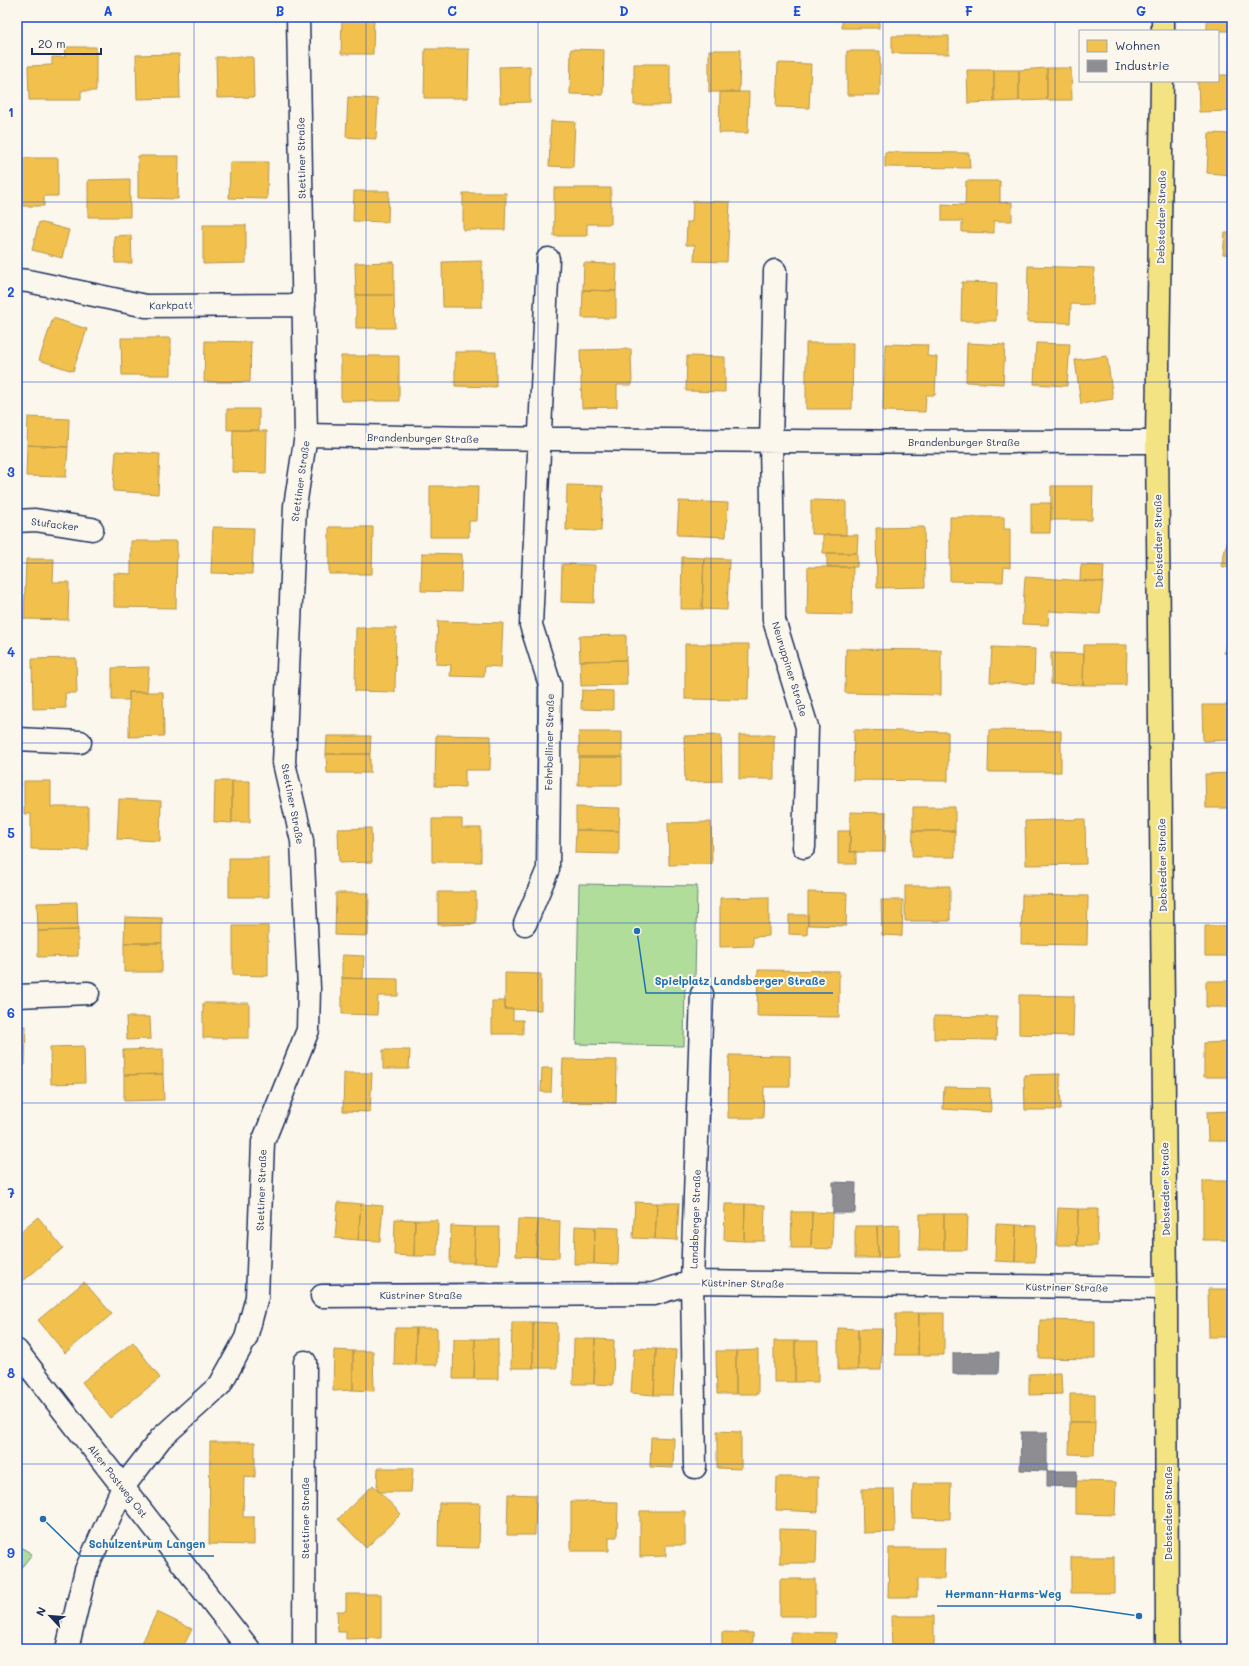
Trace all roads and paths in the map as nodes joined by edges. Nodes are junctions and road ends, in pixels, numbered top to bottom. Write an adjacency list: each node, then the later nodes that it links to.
1 (298, 17): 8 (street, Stettiner Straße)
2 (1163, 17): 3 (main road)
3 (1163, 30)
4 (1162, 82): 12 (main road, Debstedter Straße)
5 (548, 259): 10 (street)
6 (774, 271): 11 (street)
7 (17, 280): 8 (street, Karkpatt)
8 (304, 305): 9 (street, Stettiner Straße)
9 (306, 435): 10 (street, Brandenburger Straße); 28 (street, Stettiner Straße)
10 (539, 440): 11 (street, Brandenburger Straße); 18 (street, Fehrbelliner Straße)
11 (771, 442): 12 (street, Brandenburger Straße); 17 (street, Neuruppiner Straße)
12 (1157, 442): 23 (main road, Debstedter Straße)
13 (17, 521): 14 (street, Stufacker)
14 (92, 529)
15 (17, 739): 16 (street)
16 (80, 742)
17 (804, 847)
18 (525, 924)
19 (88, 993): 21 (street)
20 (702, 994): 22 (street, Landsberger Straße)
21 (17, 996)
22 (692, 1282): 23 (street, Küstriner Straße); 24 (street, Küstriner Straße); 27 (street, Landsberger Straße)
23 (1166, 1288): 32 (main road, Debstedter Straße)
24 (322, 1296)
25 (17, 1350): 28 (street, Alter Postweg Ost)
26 (305, 1362): 31 (street, Stettiner Straße)
27 (695, 1467)
28 (123, 1487): 29 (street, Stettiner Straße); 30 (street, Alter Postweg Ost)
29 (67, 1649)
30 (249, 1649)
31 (304, 1649)
32 (1167, 1649)

